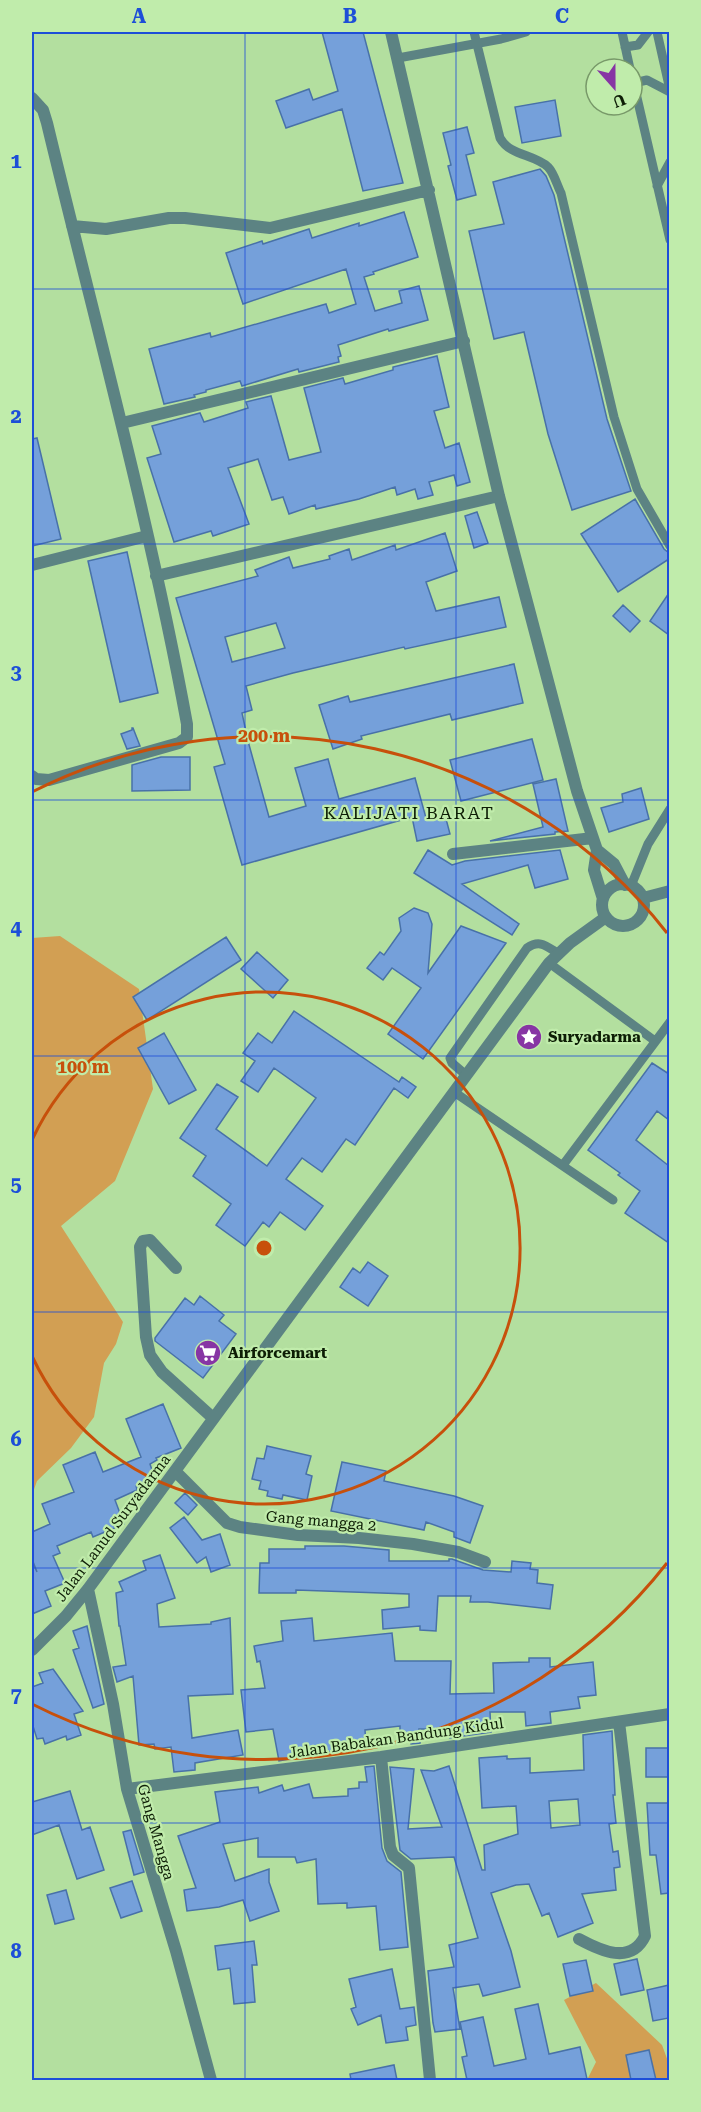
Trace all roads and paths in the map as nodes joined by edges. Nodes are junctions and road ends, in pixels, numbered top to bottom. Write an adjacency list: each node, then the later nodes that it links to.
1 (391, 32): 10 (street)
2 (474, 32): 7 (lane)
3 (526, 32): 7 (lane)
4 (622, 32): 8 (lane)
5 (648, 32): 8 (lane)
6 (657, 32): 12 (lane)
7 (477, 43): 10 (lane); 25 (lane)
8 (625, 48): 9 (lane)
9 (627, 57)
10 (398, 58): 17 (street)
11 (644, 80): 12 (lane)
12 (669, 91)
13 (32, 98): 19 (street)
14 (641, 117): 16 (lane)
15 (669, 162): 16 (lane)
16 (657, 186): 18 (lane)
17 (429, 190): 19 (street); 21 (street)
18 (666, 212): 20 (lane)
19 (72, 226): 22 (street)
20 (669, 240)
21 (464, 341): 22 (street); 23 (street)
22 (122, 423): 24 (street)
23 (499, 496): 27 (street); 30 (street)
24 (147, 536): 26 (street); 27 (street)
25 (669, 546)
26 (32, 565)
27 (156, 576): 28 (street)
28 (33, 778)
29 (669, 809): 32 (lane)
30 (595, 844): 31 (street); 32 (street); 35 (street)
31 (453, 854)
32 (628, 885): 34 (street); 35 (street)
33 (669, 891): 34 (street)
34 (643, 898): 36 (street)
35 (603, 899): 36 (street)
36 (606, 917): 37 (street, Jalan Lanud Suryadarma)
37 (554, 958): 39 (lane); 40 (street, Jalan Lanud Suryadarma); 40 (lane)
38 (669, 1022): 39 (lane)
39 (655, 1041): 42 (lane)
40 (466, 1076): 41 (street, Jalan Lanud Suryadarma)
41 (454, 1092): 42 (lane); 45 (street, Jalan Lanud Suryadarma)
42 (563, 1165): 43 (lane)
43 (613, 1200)
44 (176, 1268): 45 (street)
45 (213, 1418): 46 (street, Jalan Lanud Suryadarma)
46 (175, 1471): 47 (street, Gang mangga 2); 48 (street, Jalan Lanud Suryadarma)
47 (485, 1562)
48 (88, 1589): 49 (street, Jalan Lanud Suryadarma); 53 (street, Gang Mangga)
49 (32, 1650)
50 (669, 1714): 51 (street, Jalan Babakan Bandung Kidul)
51 (619, 1722): 52 (street, Jalan Babakan Bandung Kidul); 54 (street)
52 (381, 1757): 53 (street, Jalan Babakan Bandung Kidul); 56 (street)
53 (127, 1789): 55 (street, Gang Mangga)
54 (579, 1939)
55 (211, 2080)
56 (430, 2080)

